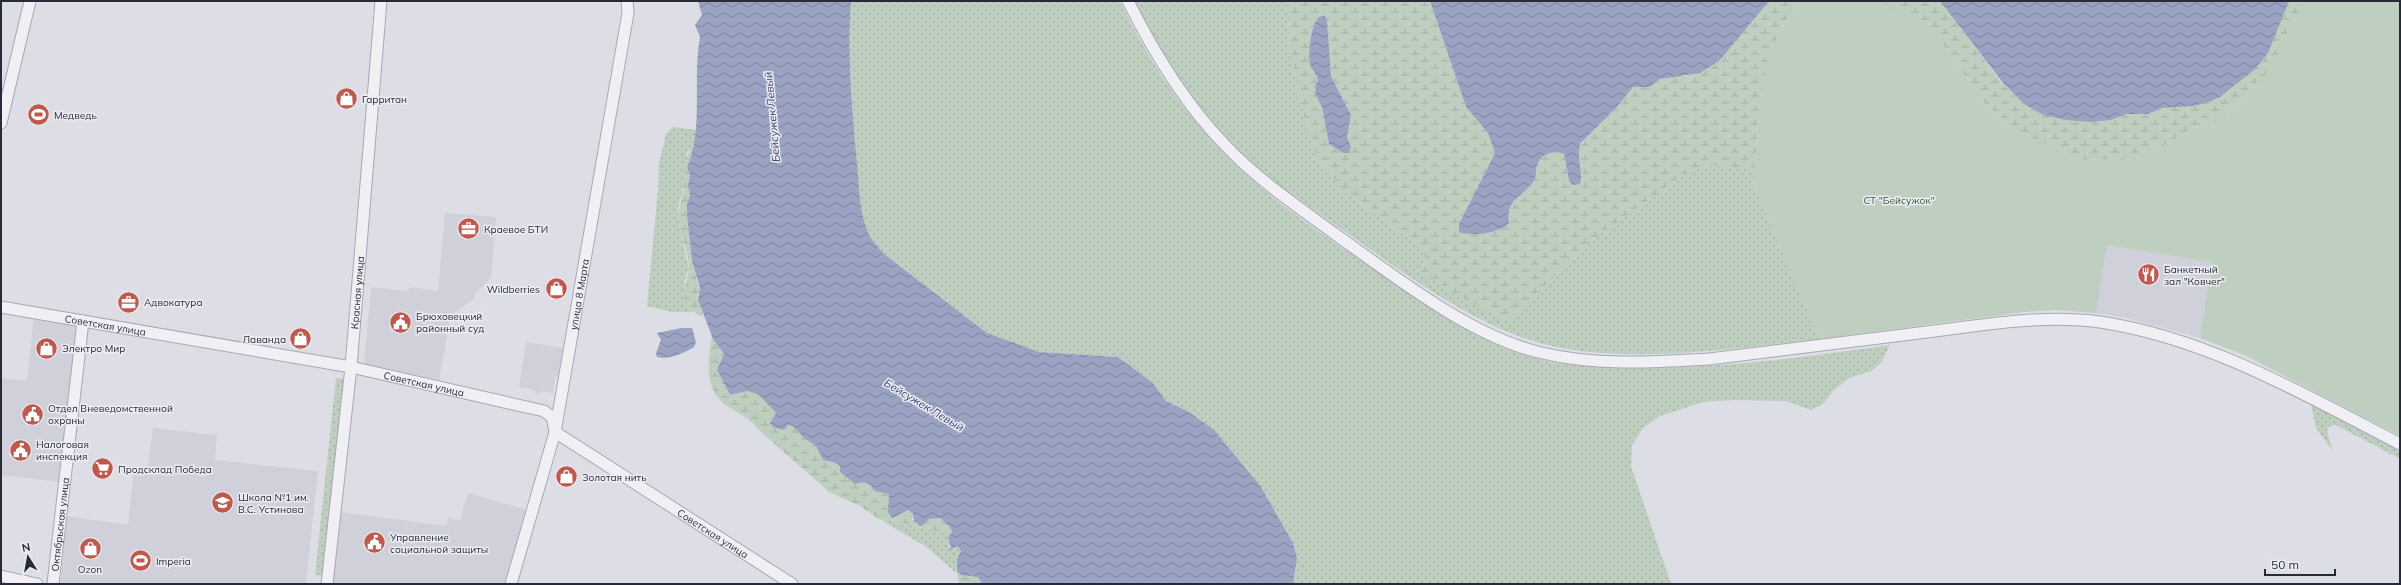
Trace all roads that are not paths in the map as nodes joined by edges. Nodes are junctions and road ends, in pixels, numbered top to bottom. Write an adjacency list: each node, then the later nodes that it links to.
1 (30, 1): 5 (street)
2 (381, 1): 8 (street, Красная улица)
3 (627, 1): 9 (street, улица 8 Марта)
4 (1128, 1): 10 (street)
5 (1, 123)
6 (1, 307): 7 (street, Советская улица)
7 (83, 321): 8 (street, Советская улица); 13 (street, Октябрьская улица)
8 (351, 367): 9 (street, Советская улица); 14 (street, Красная улица)
9 (555, 432): 15 (street, улица 8 Марта); 16 (street, Советская улица)
10 (2400, 444)
11 (1, 576): 12 (street)
12 (37, 584)
13 (53, 584)
14 (327, 584)
15 (511, 584)
16 (792, 584)

